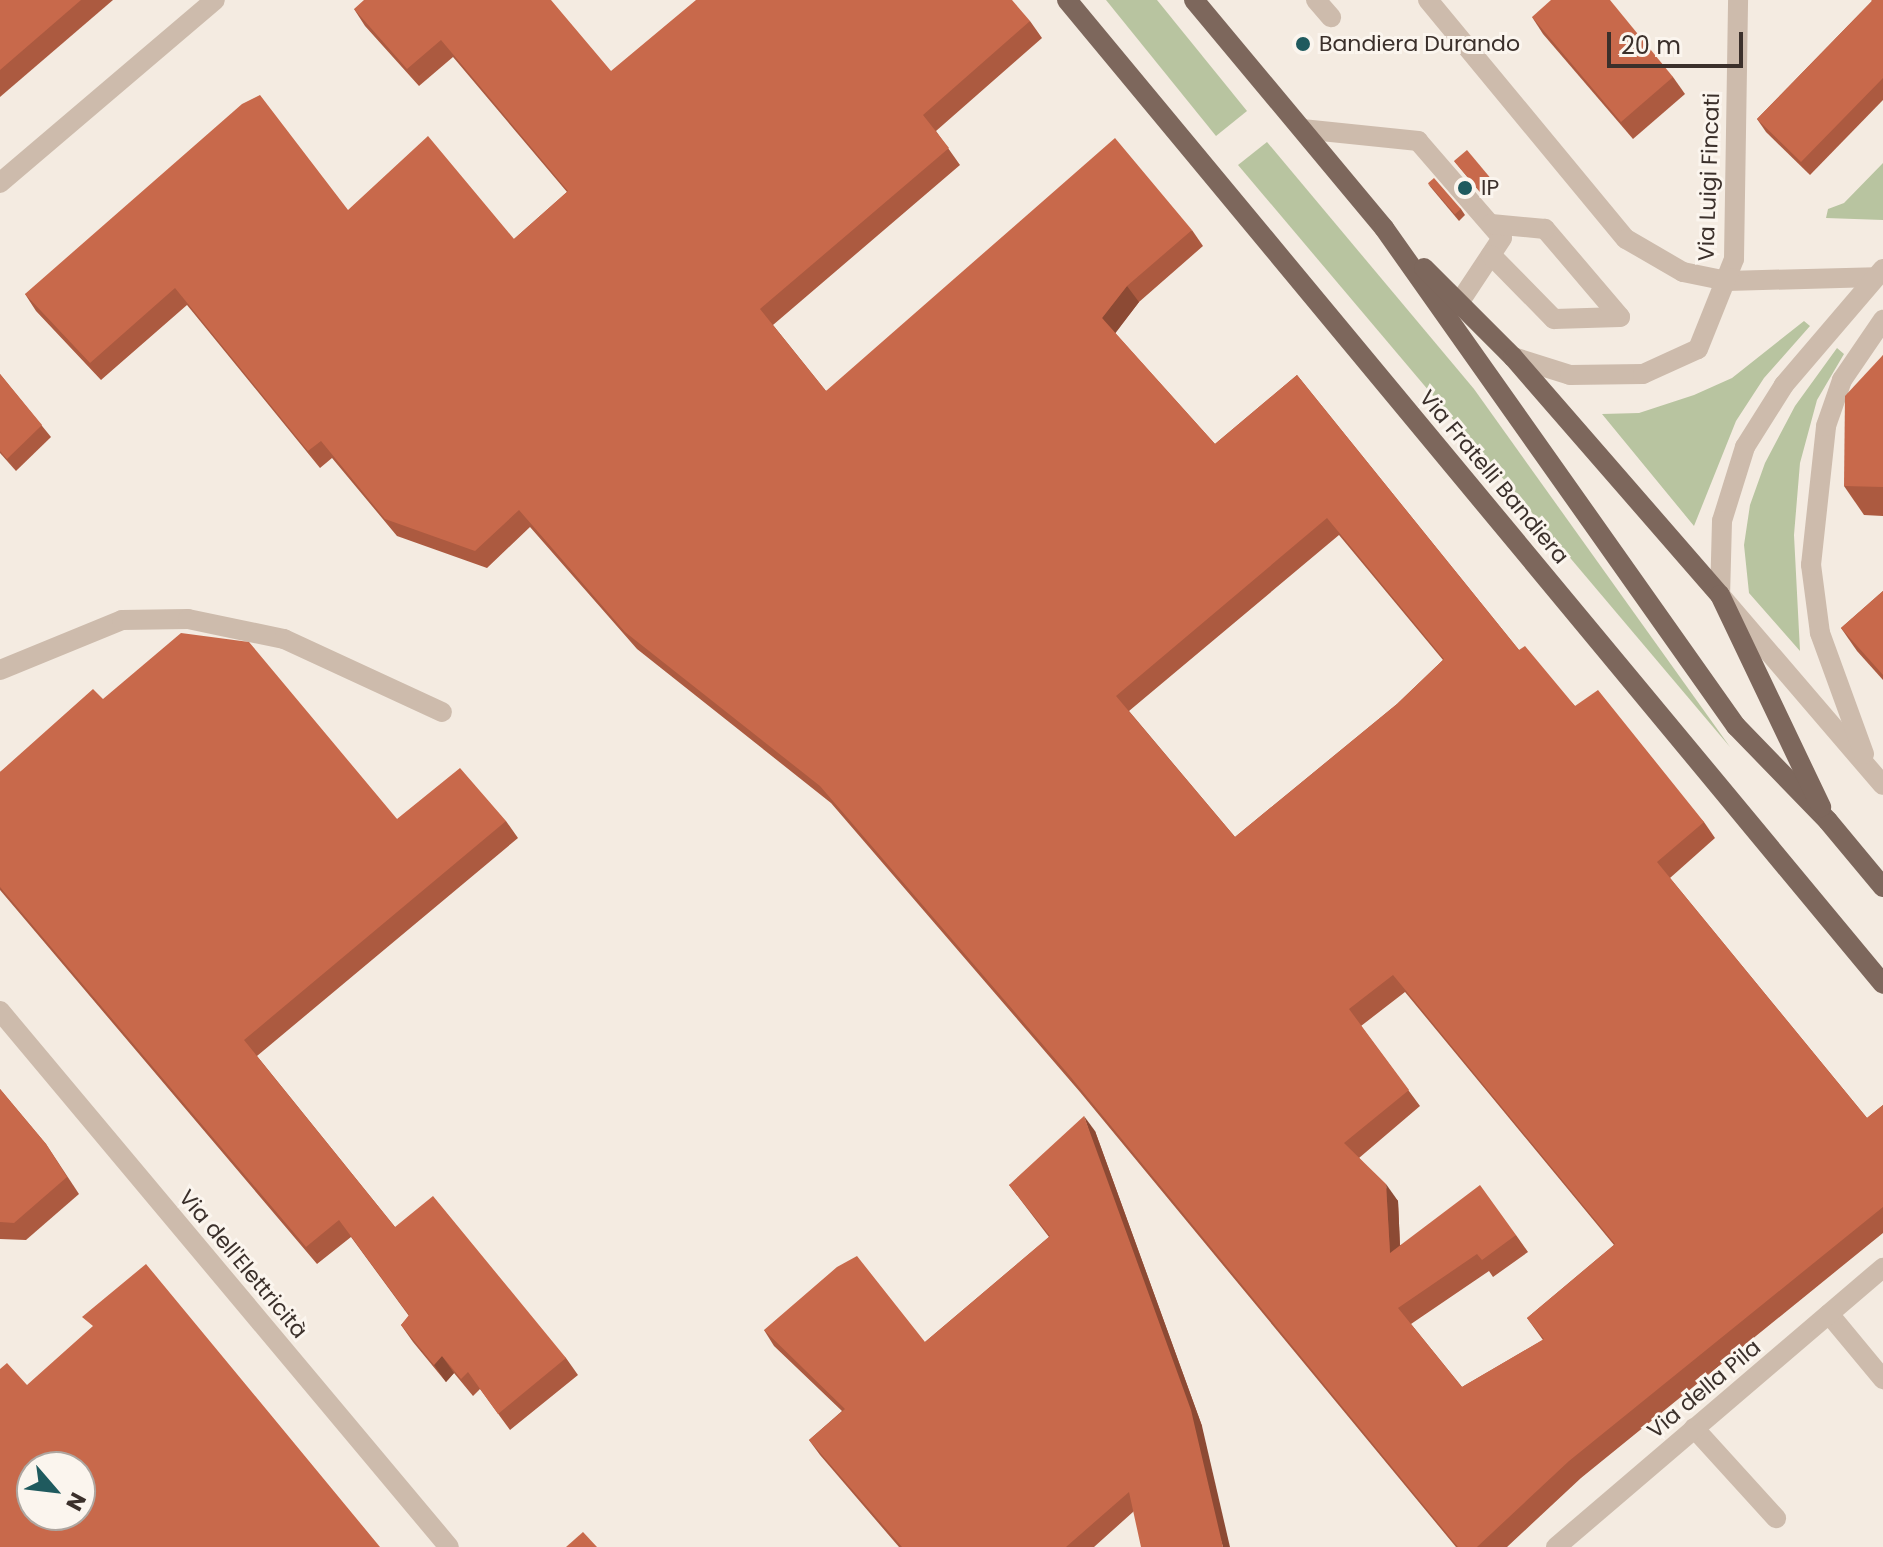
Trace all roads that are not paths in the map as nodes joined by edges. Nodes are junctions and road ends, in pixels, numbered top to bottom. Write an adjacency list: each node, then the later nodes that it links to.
1 (215, 0): 9 (street)
2 (1067, 0): 24 (main road, Via Fratelli Bandiera)
3 (1316, 0): 7 (street)
4 (1428, 0): 14 (street)
5 (1738, 0): 14 (street, Via Luigi Fincati)
6 (1203, 3): 8 (main road, Via Fratelli Bandiera)
7 (1331, 17)
8 (1302, 129): 10 (street); 11 (main road, Via Fratelli Bandiera)
9 (0, 183)
10 (1491, 224): 12 (street); 12 (street)
11 (1384, 228): 15 (main road, Via Fratelli Bandiera); 22 (main road, Via Fratelli Bandiera)
12 (1491, 255): 15 (street)
13 (1879, 273): 14 (street); 18 (street)
14 (1727, 281): 17 (street, Via Luigi Fincati)
15 (1459, 303): 17 (main road, Via Fratelli Bandiera)
16 (1883, 320): 21 (street)
17 (1513, 357): 18 (main road, Via Fratelli Bandiera)
18 (1720, 595): 21 (street, Via Fratelli Bandiera); 22 (main road, Via Fratelli Bandiera)
19 (0, 670): 20 (street)
20 (442, 712)
21 (1876, 777)
22 (1828, 821): 23 (main road, Via Fratelli Bandiera)
23 (1883, 887)
24 (1883, 984)
25 (0, 1011): 32 (street, Via dell'Elettricità)
26 (1883, 1268): 27 (street, Via della Pila)
27 (1829, 1314): 28 (street); 29 (street, Via della Pila)
28 (1883, 1379)
29 (1694, 1428): 30 (street); 31 (street, Via della Pila)
30 (1776, 1518)
31 (1579, 1540): 33 (street, Via della Pila)
32 (449, 1547)
33 (1556, 1547)

